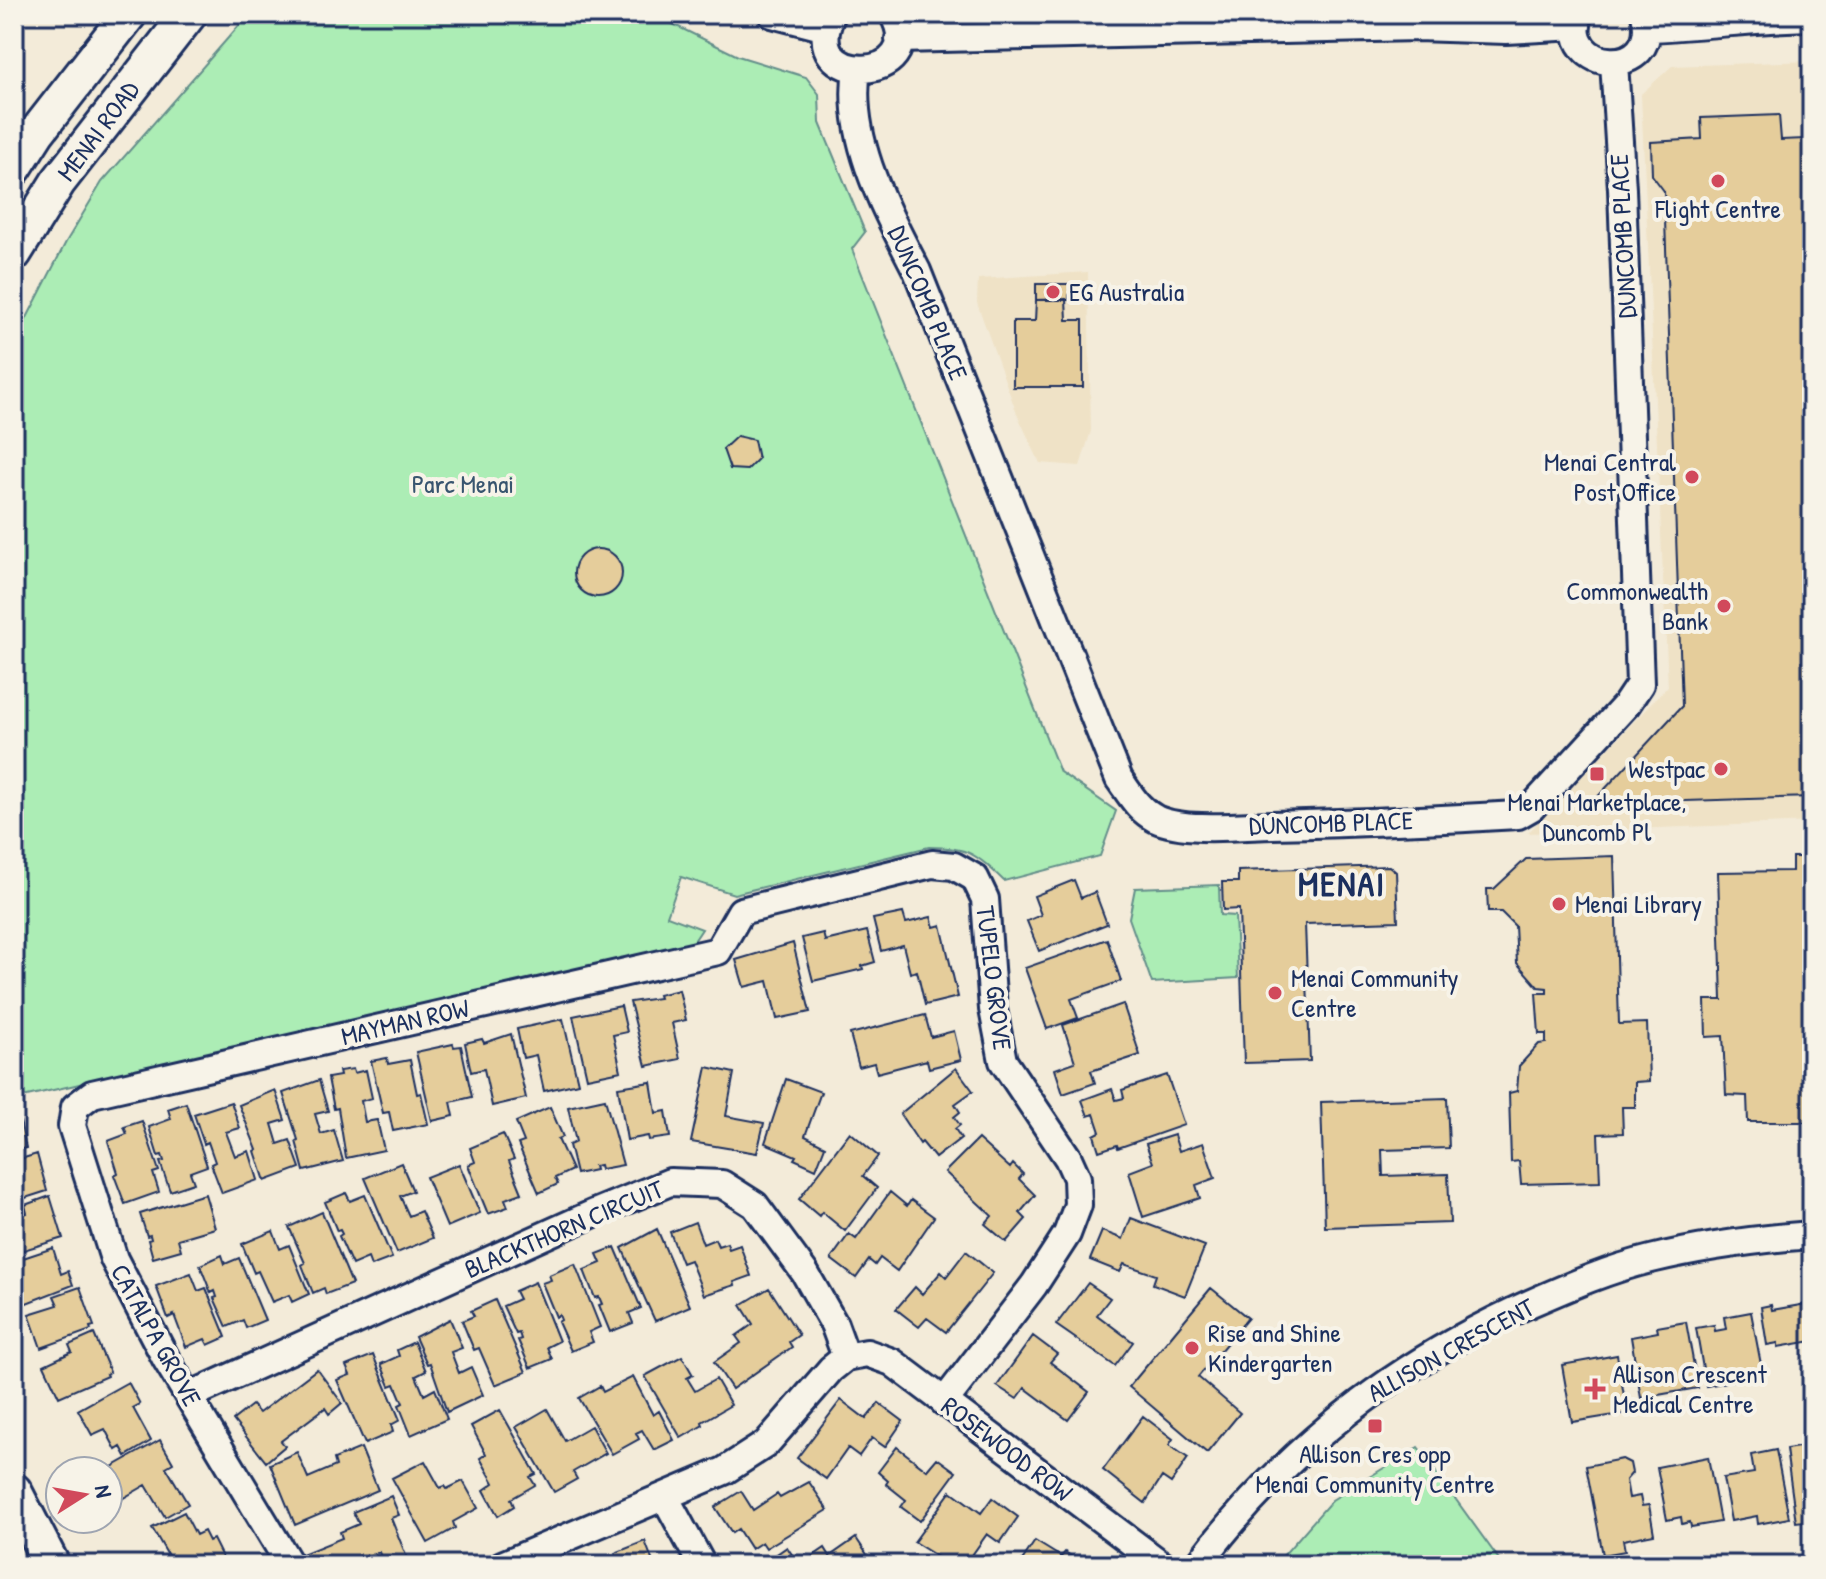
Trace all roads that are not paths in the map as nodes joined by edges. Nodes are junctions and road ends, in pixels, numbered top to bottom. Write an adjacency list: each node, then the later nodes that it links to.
1 (129, 14): 12 (main road, MENAI ROAD)
2 (189, 14): 13 (main road, MENAI ROAD)
3 (772, 14): 7 (street)
4 (1812, 17): 8 (street)
5 (895, 20): 9 (street); 11 (street)
6 (1578, 20): 9 (street); 10 (street)
7 (829, 21): 11 (street)
8 (1646, 21): 10 (street)
9 (1128, 24)
10 (1614, 62): 11 (street, DUNCOMB PLACE)
11 (857, 70)
12 (14, 168)
13 (14, 253)
14 (718, 951): 15 (street, MAYMAN ROW); 19 (street, TUPELO GROVE)
15 (92, 1094): 18 (street, CATALPA GROVE)
16 (1812, 1235): 27 (street, ALLISON CRESCENT)
17 (846, 1357): 18 (street, BLACKTHORN CIRCUIT); 19 (street, ROSEWOOD ROW); 21 (street)
18 (189, 1396): 23 (street, CATALPA GROVE)
19 (944, 1402): 26 (street, ROSEWOOD ROW)
20 (14, 1491): 22 (main road)
21 (665, 1497): 24 (street); 25 (street)
22 (52, 1565)
23 (290, 1565)
24 (502, 1565)
25 (702, 1565)
26 (1162, 1565)
27 (1198, 1565)

